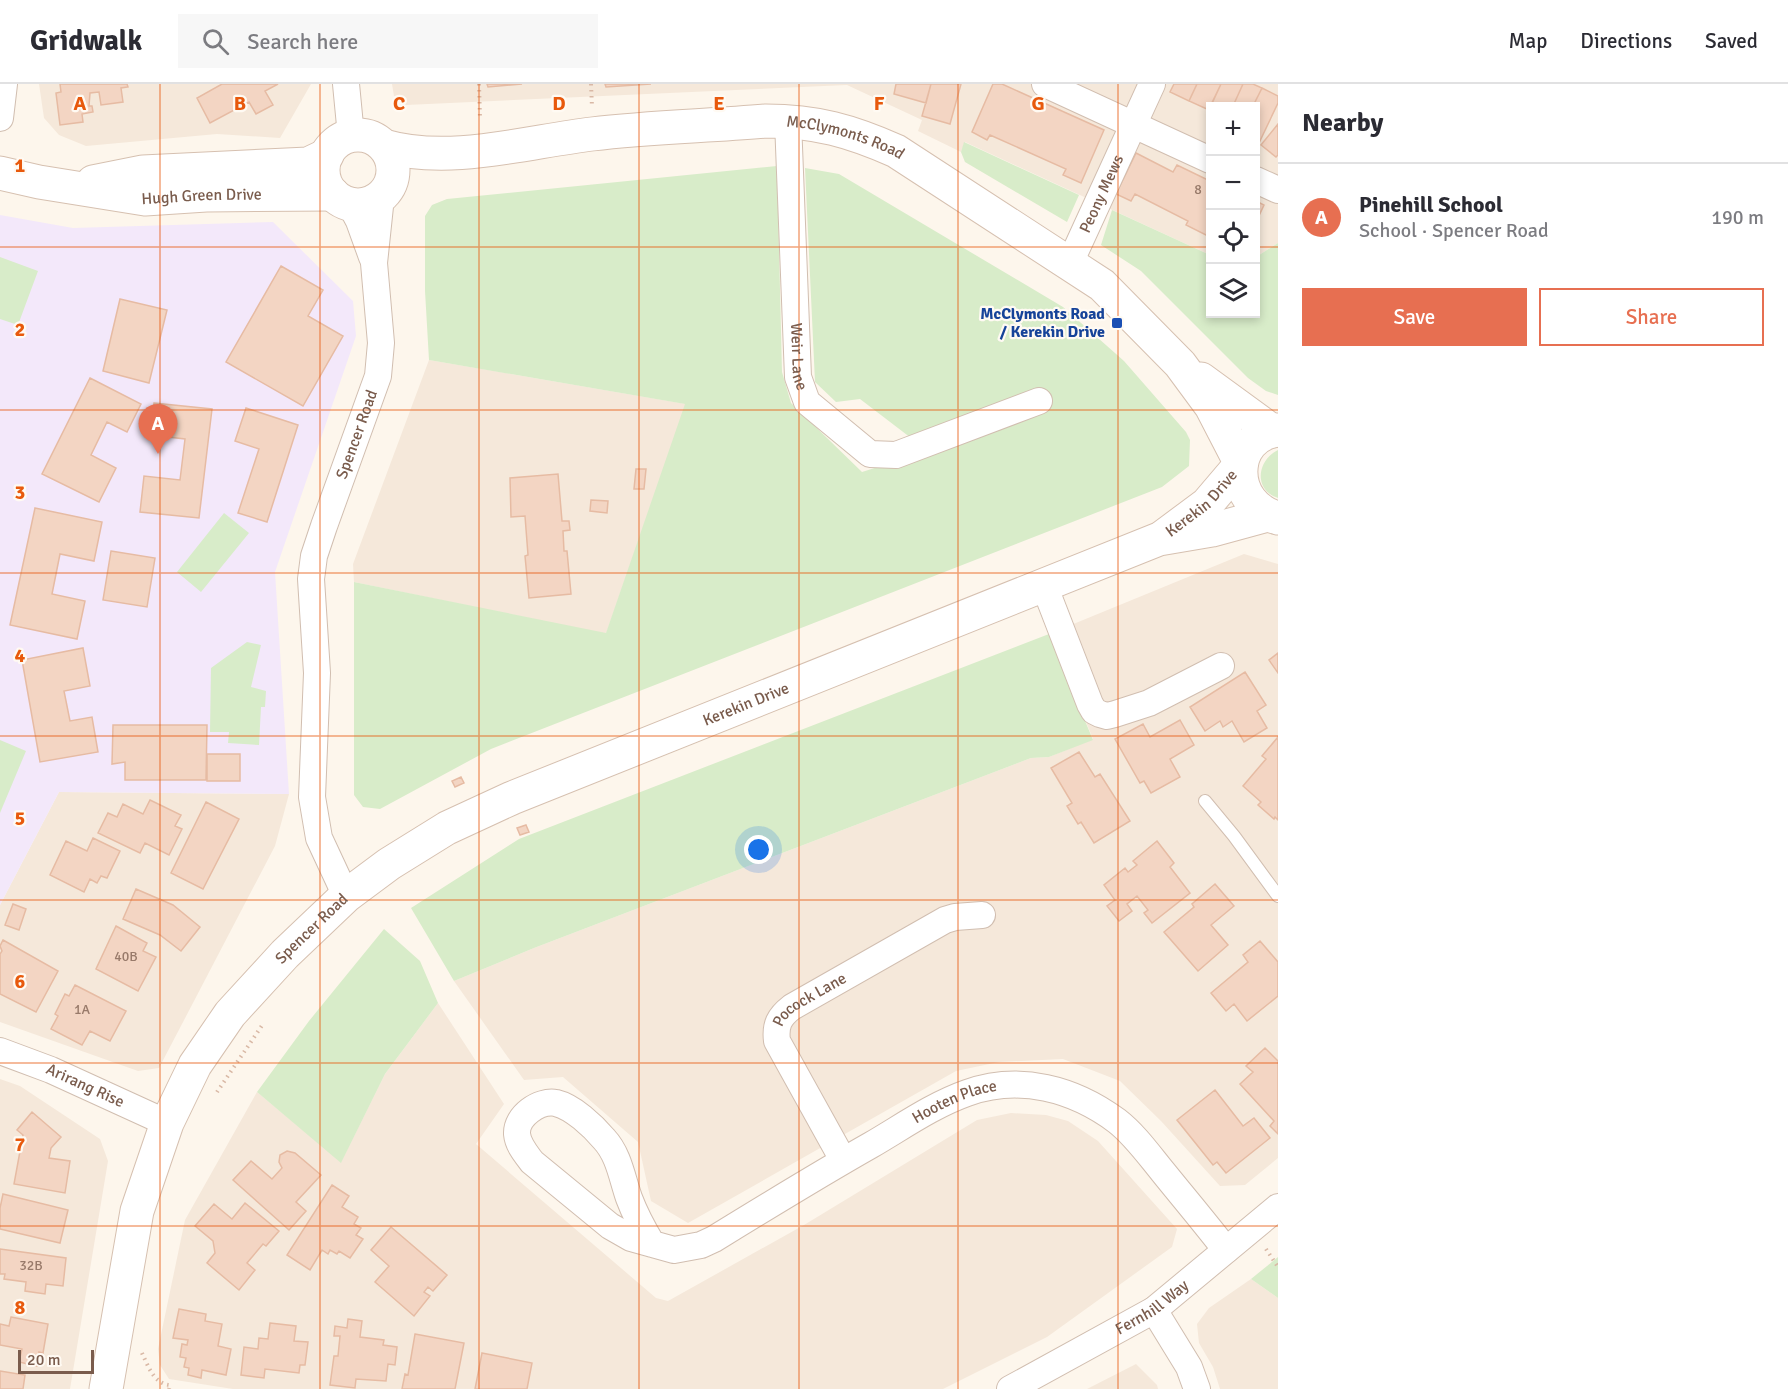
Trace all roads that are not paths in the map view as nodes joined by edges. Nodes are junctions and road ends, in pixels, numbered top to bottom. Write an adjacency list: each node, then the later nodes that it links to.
1 (4, 84): 5 (street)
2 (346, 84): 8 (street)
3 (1045, 84): 7 (street)
4 (1152, 84): 7 (street, Peony Mews)
5 (0, 118)
6 (788, 121): 10 (main road, McClymonts Road); 17 (main road, McClymonts Road); 19 (street, Weir Lane)
7 (1134, 125): 11 (street); 17 (street, Peony Mews)
8 (339, 146): 9 (main road); 14 (main road, Hugh Green Drive); 16 (main road)
9 (384, 146): 10 (main road, McClymonts Road); 16 (main road)
10 (440, 154): 16 (main road, McClymonts Road)
11 (1206, 158)
12 (0, 173): 14 (main road, Hugh Green Drive)
13 (1260, 182): 15 (street)
14 (71, 187): 16 (main road, Hugh Green Drive)
15 (1278, 190)
16 (364, 193): 27 (street, Spencer Road)
17 (1070, 263): 18 (main road, McClymonts Road)
18 (1180, 364): 20 (main road, McClymonts Road); 21 (main road, McClymonts Road)
19 (1039, 401)
20 (1275, 431): 21 (main road, Kerekin Drive)
21 (1241, 464): 22 (main road, McClymonts Road); 23 (main road, Kerekin Drive)
22 (1273, 516): 23 (main road, Kerekin Drive)
23 (1159, 539): 24 (main road, Kerekin Drive)
24 (1044, 585): 25 (street); 27 (main road, Kerekin Drive)
25 (1221, 666)
26 (1205, 801): 28 (lane)
27 (346, 896): 31 (main road, Spencer Road)
28 (1278, 896)
29 (982, 915): 32 (street, Pocock Lane)
30 (0, 1051): 31 (street, Arirang Rise)
31 (167, 1124): 37 (main road, Spencer Road)
32 (843, 1160): 34 (street, Hooten Place); 35 (street, Hooten Place)
33 (1278, 1207): 35 (street, Fernhill Way)
34 (651, 1244): 34 (street, Hooten Place)
35 (1226, 1250): 36 (street, Fernhill Way)
36 (1154, 1310): 38 (street, Fernhill Way); 39 (street)
37 (106, 1389)
38 (1010, 1389)
39 (1197, 1389)

